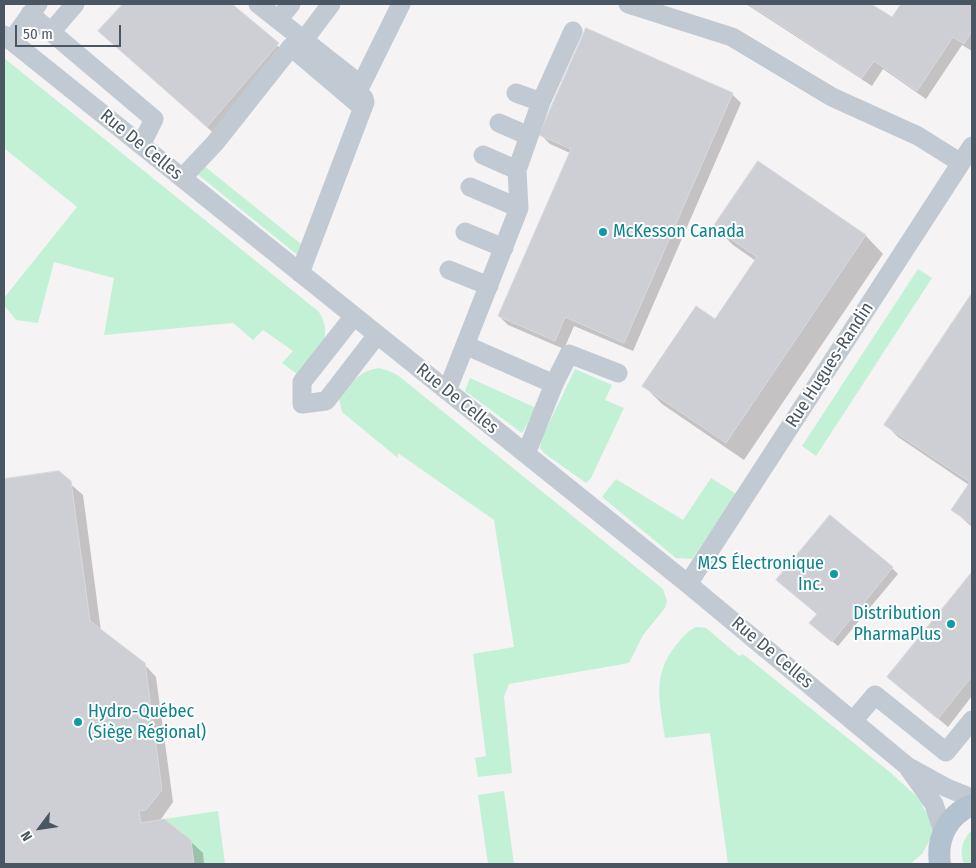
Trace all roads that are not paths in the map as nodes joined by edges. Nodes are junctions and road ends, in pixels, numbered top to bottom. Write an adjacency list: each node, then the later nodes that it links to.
1 (75, 4): 10 (street)
2 (258, 4): 8 (street)
3 (291, 4): 8 (street)
4 (331, 4): 12 (street)
5 (401, 4): 13 (street)
6 (628, 4): 22 (street)
7 (34, 9): 10 (street); 11 (street)
8 (278, 20): 12 (street)
9 (573, 31): 15 (street)
10 (51, 32): 19 (street)
11 (7, 38): 19 (street, Rue De Celles)
12 (304, 40): 13 (street)
13 (361, 84): 16 (street)
14 (516, 93): 15 (street)
15 (541, 102): 18 (street)
16 (363, 108): 24 (street); 30 (street)
17 (499, 123): 18 (street)
18 (529, 136): 23 (street)
19 (141, 145): 24 (street, Rue De Celles)
20 (972, 146): 22 (street, Rue Hugues-Randin)
21 (483, 155): 23 (street)
22 (961, 163): 39 (street, Rue Hugues-Randin)
23 (517, 170): 26 (street)
24 (182, 178): 30 (street, Rue De Celles)
25 (470, 187): 26 (street)
26 (519, 208): 28 (street)
27 (465, 232): 28 (street)
28 (504, 248): 31 (street)
29 (449, 270): 31 (street)
30 (300, 273): 32 (street, Rue De Celles)
31 (489, 286): 34 (street)
32 (354, 316): 33 (street, Rue De Celles); 33 (street)
33 (377, 335): 37 (street, Rue De Celles)
34 (465, 345): 36 (street); 37 (street)
35 (618, 373): 36 (street)
36 (554, 384): 38 (street)
37 (447, 390): 38 (street, Rue De Celles)
38 (526, 454): 39 (street, Rue De Celles)
39 (688, 584): 41 (street, Rue De Celles)
40 (972, 720): 41 (street)
41 (853, 721): 42 (street, Rue De Celles)
42 (907, 766): 43 (street, Rue De Celles); 45 (street, Rue De Celles)
43 (972, 798)
44 (972, 805): 45 (main road)
45 (941, 847): 46 (main road)
46 (925, 864)

